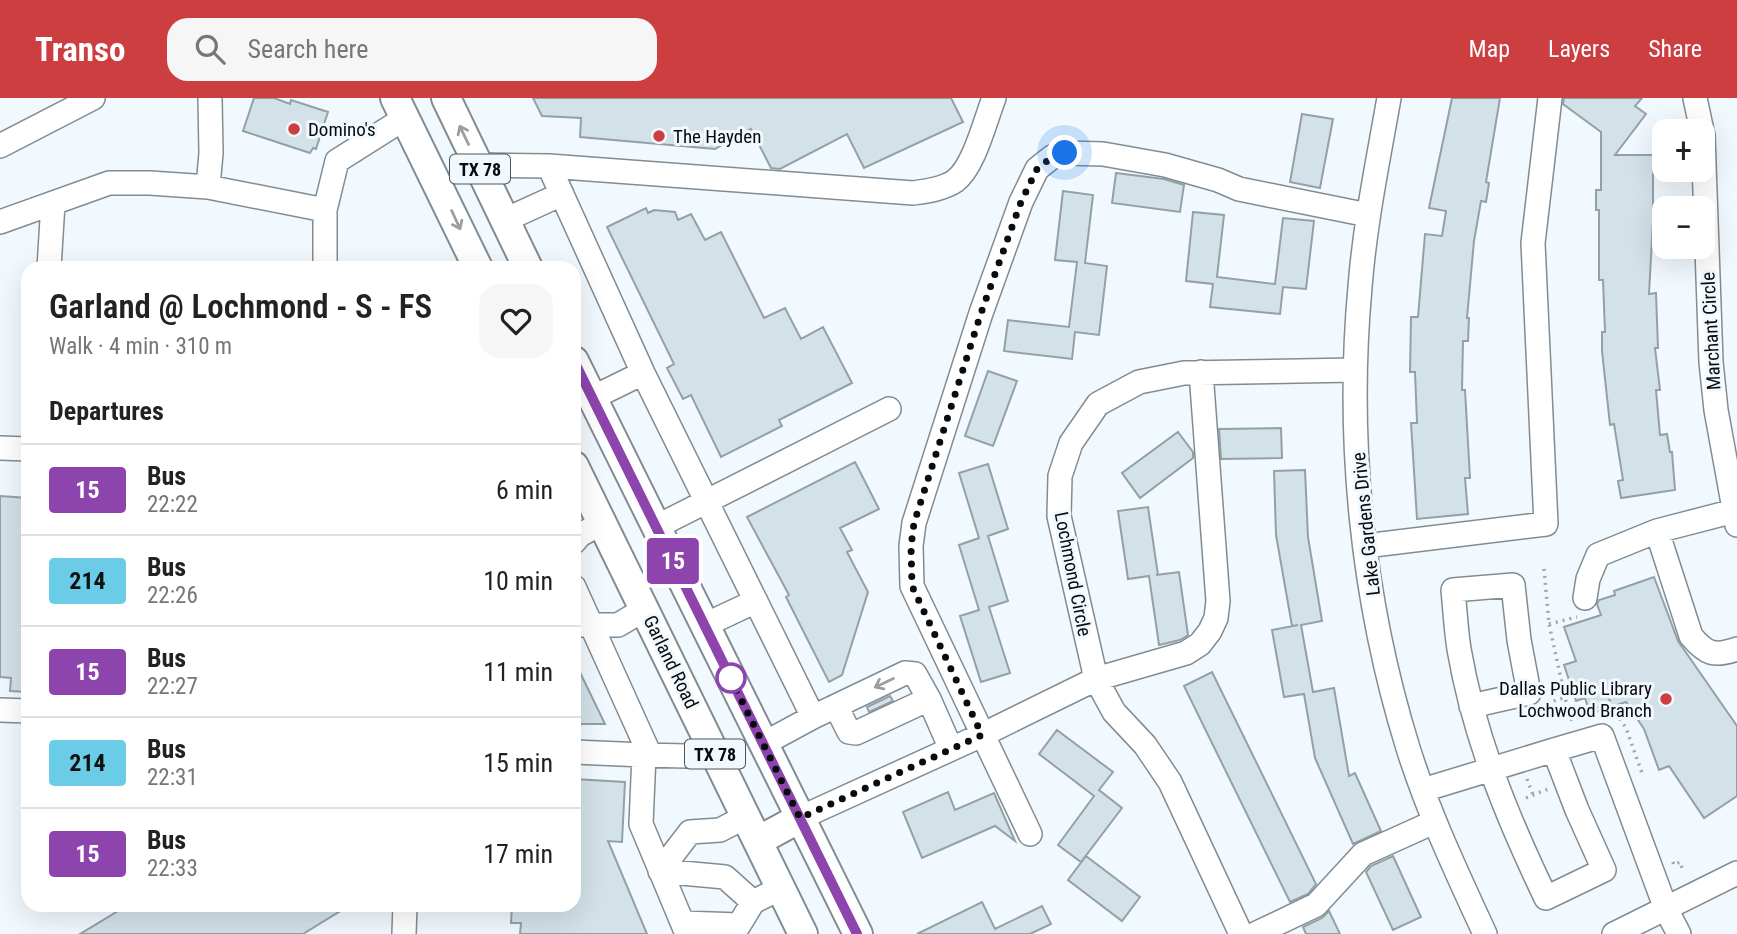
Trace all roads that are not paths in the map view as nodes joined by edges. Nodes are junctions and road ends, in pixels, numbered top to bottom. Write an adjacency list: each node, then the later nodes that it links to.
1 (93, 98): 10 (street)
2 (210, 98): 14 (street)
3 (446, 98): 11 (main road, TX 78, one-way to 3)
4 (994, 98): 12 (street)
5 (1389, 98): 18 (street, Lake Gardens Drive)
6 (1550, 98): 41 (street)
7 (1695, 98): 9 (street, Marchant Circle)
8 (400, 108): 17 (street); 23 (main road, TX 78, one-way to 23)
9 (1699, 119)
10 (0, 146)
11 (478, 165): 12 (street); 20 (main road, TX 78)
12 (549, 166): 15 (street)
13 (1704, 182): 36 (street, Marchant Circle)
14 (208, 187): 16 (street); 17 (street)
15 (562, 194): 20 (street); 28 (street)
16 (53, 203): 19 (street); 21 (street)
17 (325, 210): 22 (street)
18 (1368, 215): 26 (street, Lake Gardens Drive); 55 (street)
19 (0, 222)
20 (510, 231): 24 (main road); 25 (main road, TX 78)
21 (49, 261)
22 (325, 261)
23 (469, 261)
24 (476, 261)
25 (525, 261)
26 (1355, 370): 27 (street, Lochmond Circle); 41 (street, Lake Gardens Drive)
27 (1201, 372): 48 (street); 48 (street, Lochmond Circle)
28 (643, 373): 30 (street); 35 (street)
29 (581, 375): 30 (main road, TX 78)
30 (592, 398): 38 (main road, TX 78)
31 (889, 409): 35 (street)
32 (0, 448): 33 (street)
33 (21, 449)
34 (581, 480): 37 (main road, Garland Road / TX 78)
35 (707, 502): 38 (street); 43 (street)
36 (1735, 518): 39 (street)
37 (602, 523): 40 (street); 44 (main road, Garland Road / TX 78)
38 (656, 527): 46 (main road, TX 78)
39 (1657, 531): 42 (street); 47 (street)
40 (581, 535)
41 (1365, 546): 63 (street, Lake Gardens Drive)
42 (1585, 598)
43 (756, 601): 46 (street); 54 (street)
44 (645, 609): 45 (street); 57 (main road, Garland Road / TX 78)
45 (582, 625): 61 (street)
46 (705, 625): 56 (main road, TX 78)
47 (1737, 649)
48 (1096, 679): 55 (street); 78 (street, Lochmond Circle)
49 (929, 699): 50 (street, one-way to 50); 50 (street); 58 (street)
50 (836, 706): 54 (street)
51 (1471, 706): 51 (street); 62 (street)
52 (0, 710): 53 (street)
53 (21, 711)
54 (813, 717): 56 (street)
55 (982, 735): 58 (street); 67 (street)
56 (763, 744): 64 (main road, TX 78)
57 (711, 745): 61 (street); 66 (main road, Garland Road / TX 78)
58 (951, 749): 64 (street)
59 (1554, 750): 62 (street); 62 (street); 72 (street)
60 (581, 752): 61 (street)
61 (647, 755): 68 (street)
62 (1490, 770): 63 (street)
63 (1423, 790): 65 (street, Lake Gardens Drive)
64 (800, 818): 66 (main road); 77 (main road, TX 78)
65 (1434, 822): 79 (street); 80 (street, Lake Gardens Drive)
66 (752, 828): 68 (street); 70 (main road, Garland Road / TX 78)
67 (1030, 834)
68 (660, 870): 71 (street); 74 (street)
69 (1737, 873): 72 (street)
70 (780, 888): 71 (street); 76 (main road, Garland Road / TX 78)
71 (753, 902): 74 (street)
72 (1666, 909): 81 (street); 82 (street)
73 (405, 912): 75 (street)
74 (685, 929)
75 (404, 934)
76 (803, 934)
77 (858, 934)
78 (1241, 934)
79 (1255, 934)
80 (1485, 934)
81 (1614, 934)
82 (1679, 934)

